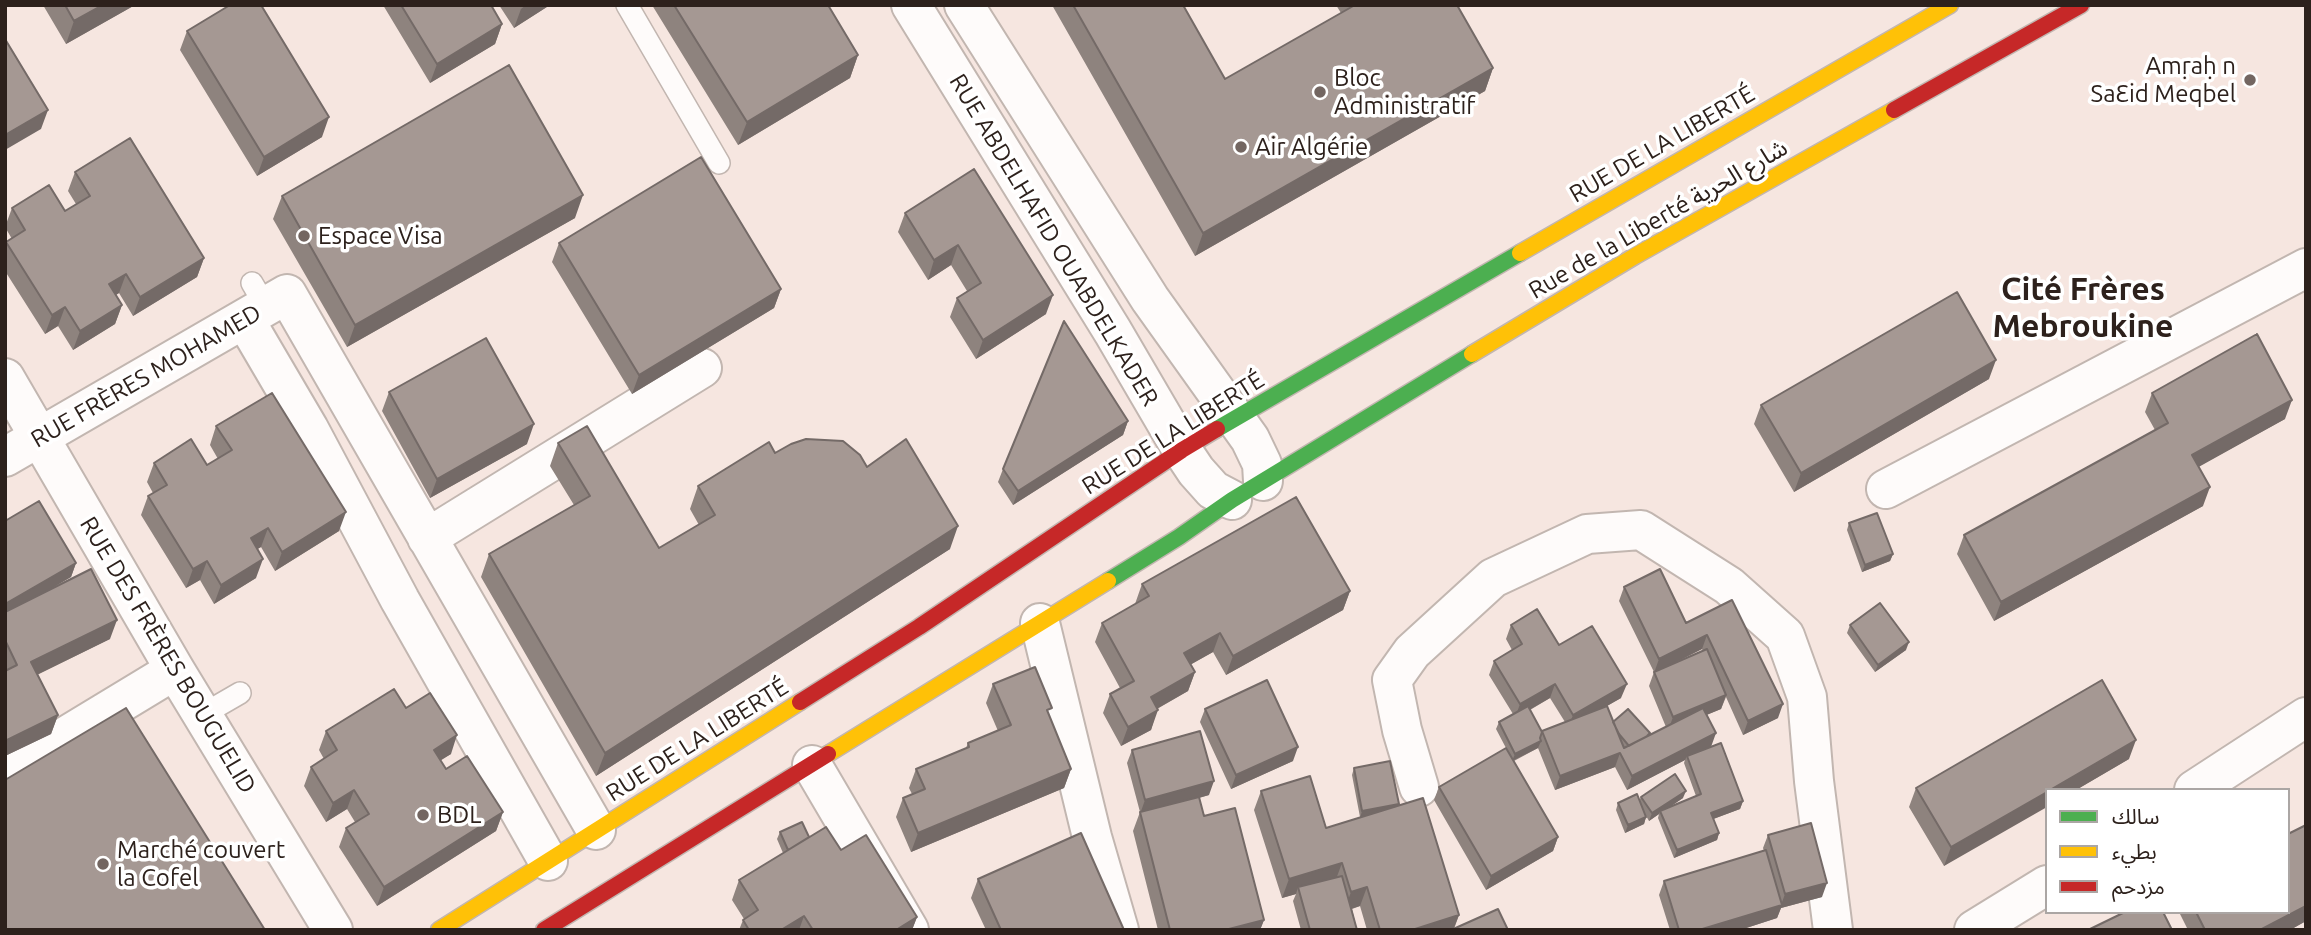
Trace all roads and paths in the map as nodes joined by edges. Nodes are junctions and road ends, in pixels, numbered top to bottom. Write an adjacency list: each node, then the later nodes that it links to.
1 (627, 5): 6 (lane)
2 (911, 5): 13 (street, RUE ABDELHAFID OUABDELKADER)
3 (964, 5): 11 (street, RUE ABDELHAFID OUABDELKADER)
4 (1950, 5): 11 (main road, RUE DE LA LIBERTÉ)
5 (2081, 5): 16 (main road, Rue de la Liberté شارع الحرية)
6 (719, 163)
7 (2306, 268): 15 (street)
8 (263, 301): 12 (street, RUE FRÈRES MOHAMED); 17 (street); 28 (street)
9 (702, 368): 17 (street)
10 (5, 379): 12 (street, RUE DES FRÈRES BOUGUELID)
11 (1236, 419): 13 (main road, RUE DE LA LIBERTÉ); 16 (street, RUE ABDELHAFID OUABDELKADER)
12 (39, 437): 14 (street, RUE FRÈRES MOHAMED); 19 (street, RUE DES FRÈRES BOUGUELID)
13 (1182, 450): 16 (street, RUE ABDELHAFID OUABDELKADER); 27 (main road, RUE DE LA LIBERTÉ)
14 (5, 457)
15 (1886, 489)
16 (1247, 491): 18 (main road)
17 (427, 538): 27 (street)
18 (1040, 623): 23 (main road); 34 (street)
19 (175, 670): 21 (street, RUE DES FRÈRES BOUGUELID); 24 (street)
20 (240, 693): 21 (lane)
21 (202, 715): 30 (street, RUE DES FRÈRES BOUGUELID)
22 (2303, 722): 26 (street)
23 (812, 765): 32 (main road); 33 (street)
24 (5, 774)
25 (1419, 787): 35 (street)
26 (2197, 788)
27 (596, 830): 28 (main road, RUE DE LA LIBERTÉ)
28 (548, 861): 31 (main road, RUE DE LA LIBERTÉ)
29 (2045, 886): 36 (street)
30 (333, 930)
31 (439, 930)
32 (544, 930)
33 (909, 930)
34 (1119, 930)
35 (1833, 930)
36 (1974, 930)

